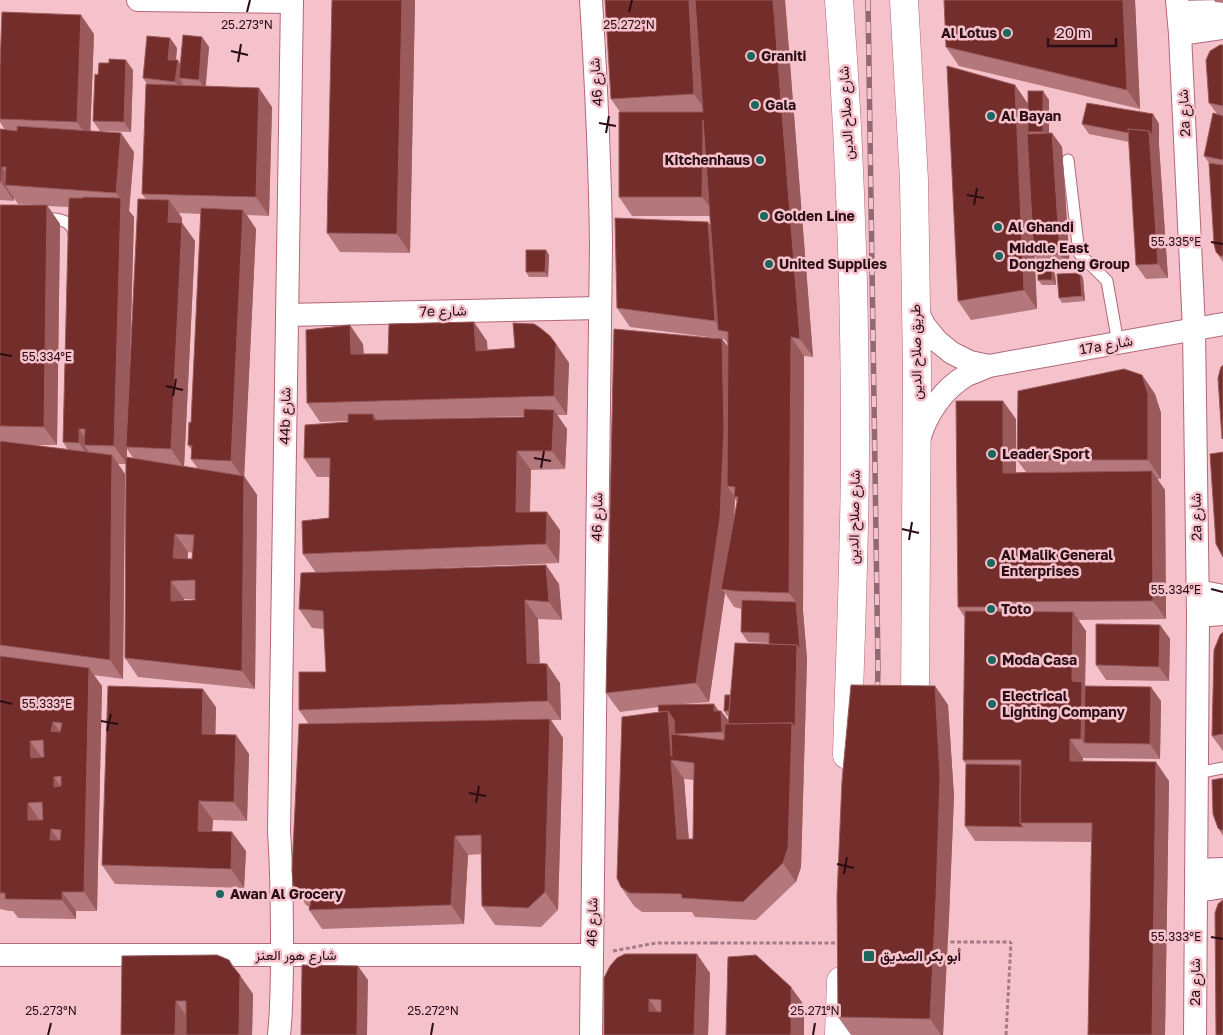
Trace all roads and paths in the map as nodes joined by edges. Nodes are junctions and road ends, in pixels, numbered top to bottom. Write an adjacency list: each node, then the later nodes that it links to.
1 (138, 0): 5 (street)
2 (591, 0): 13 (street, شارع 46)
3 (839, 0): 28 (main road, شارع صلاح الدين)
4 (904, 0): 14 (main road, طريق صلاح الدين)
5 (292, 1): 15 (street, 44b شارع)
6 (1178, 6): 7 (street); 9 (street, 2a شارع)
7 (1223, 11)
8 (1223, 28): 9 (street)
9 (1180, 34): 17 (street, 2a شارع)
10 (1068, 160): 18 (lane)
11 (29, 218): 12 (lane)
12 (74, 246)
13 (599, 308): 15 (street, 7e شارع); 36 (street, شارع 46)
14 (916, 308): 19 (street, 17a شارع); 20 (main road, طريق صلاح الدين)
15 (287, 315): 35 (street, 44b شارع)
16 (1223, 324): 17 (street, 17a شارع)
17 (1194, 329): 18 (street, 17a شارع); 21 (street, 2a شارع)
18 (1118, 343): 19 (street, 17a شارع)
19 (989, 366): 20 (street, 17a شارع)
20 (917, 451): 25 (main road, طريق صلاح الدين)
21 (1197, 590): 22 (street); 24 (street, 2a شارع)
22 (1223, 596)
23 (1223, 614): 24 (street)
24 (1198, 616): 27 (street, 2a شارع)
25 (915, 705)
26 (1223, 768): 27 (lane)
27 (1197, 773): 30 (street, 2a شارع)
28 (846, 779)
29 (1223, 869): 30 (street)
30 (1196, 881): 31 (street); 42 (street, 2a شارع)
31 (1223, 888)
32 (941, 942): 41 (path, bridge)
33 (842, 949): 36 (path, bridge); 40 (main road)
34 (0, 955): 35 (street, شارع هور العنز)
35 (275, 955): 36 (street, شارع هور العنز); 37 (street); 38 (street)
36 (592, 955): 39 (street, شارع 46)
37 (274, 1035)
38 (280, 1035)
39 (591, 1035)
40 (839, 1035)
41 (1006, 1035)
42 (1194, 1035)

